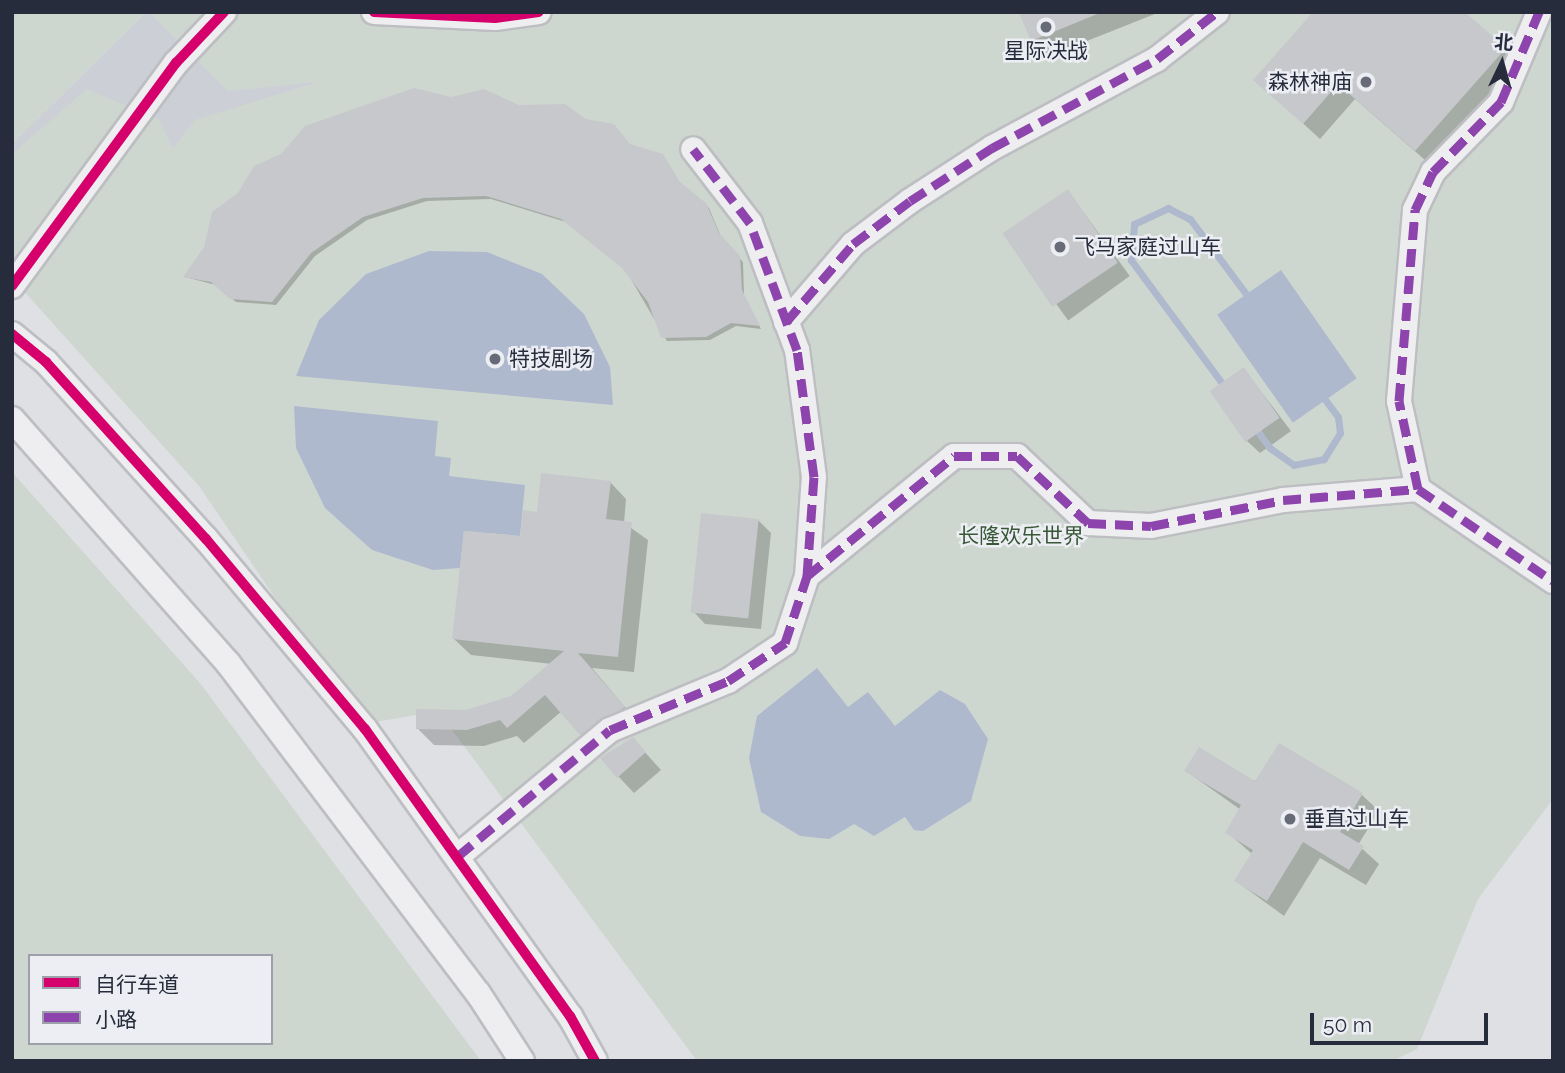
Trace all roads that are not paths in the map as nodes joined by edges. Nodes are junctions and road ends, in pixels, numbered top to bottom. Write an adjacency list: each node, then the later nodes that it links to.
1 (224, 12): 7 (street)
2 (374, 12): 3 (street)
3 (539, 12)
4 (1217, 12): 8 (street)
5 (1539, 12): 11 (street)
6 (693, 149): 8 (street)
7 (12, 286)
8 (786, 322): 12 (street)
9 (12, 334): 14 (street)
10 (12, 419): 15 (street)
11 (1418, 489): 12 (street); 13 (street)
12 (807, 576): 14 (street)
13 (1553, 581)
14 (458, 856): 16 (street)
15 (522, 1061)
16 (595, 1061)

